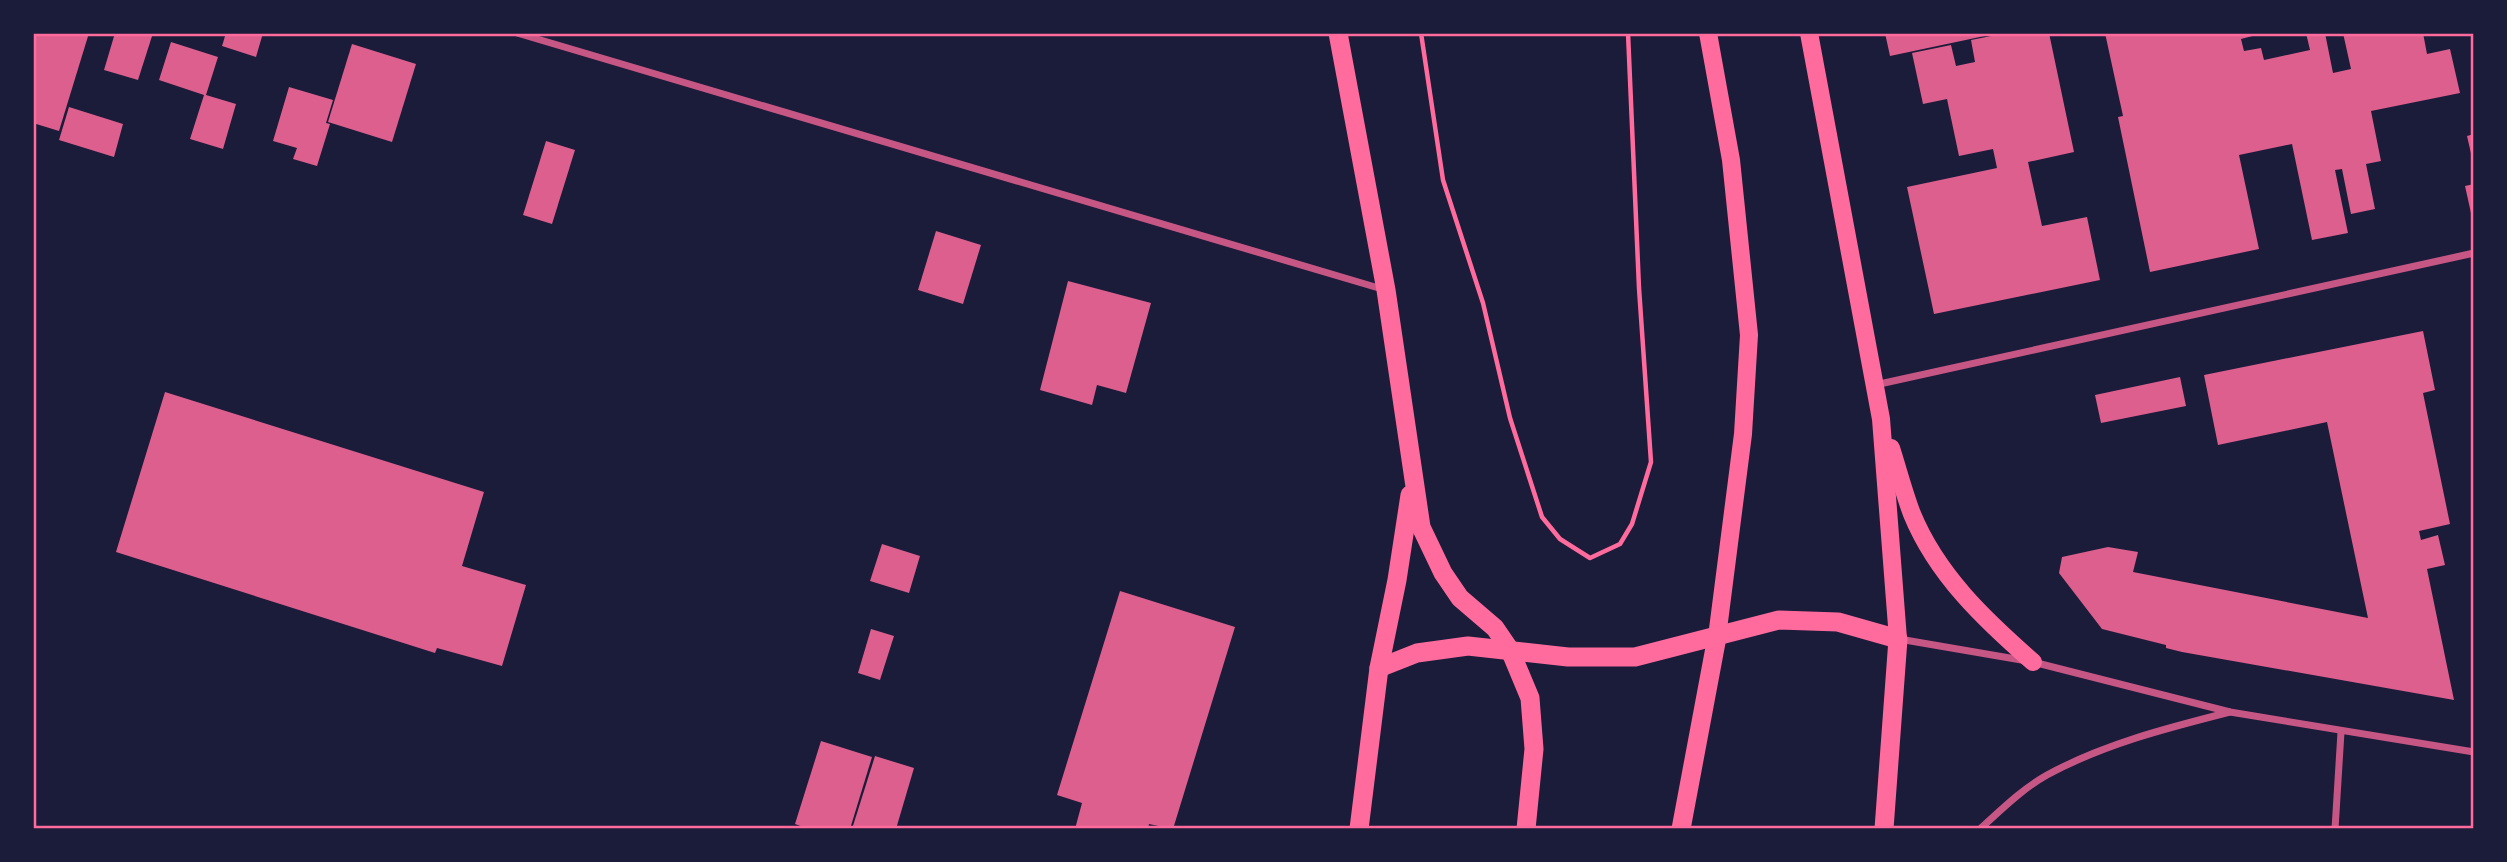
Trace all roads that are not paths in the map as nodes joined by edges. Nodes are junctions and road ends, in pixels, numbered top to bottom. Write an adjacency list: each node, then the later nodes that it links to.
1 (517, 33): 6 (street)
2 (558, 33): 6 (street)
3 (1338, 33): 8 (highway)
4 (1708, 33): 12 (main road)
5 (1809, 33): 9 (main road)
6 (555, 44): 8 (street)
7 (2474, 253): 9 (street)
8 (1386, 290): 11 (highway)
9 (1875, 385): 10 (main road)
10 (1881, 419): 13 (main road); 15 (main road)
11 (1413, 477): 14 (highway); 16 (highway)
12 (1717, 637): 13 (highway); 14 (highway); 22 (highway)
13 (1898, 639): 15 (street); 23 (highway)
14 (1510, 650): 16 (highway); 21 (highway)
15 (2033, 662): 17 (street)
16 (1379, 668): 20 (highway)
17 (2230, 712): 18 (street); 24 (street)
18 (2341, 732): 19 (street); 25 (street)
19 (2474, 752)
20 (1359, 829)
21 (1526, 829)
22 (1681, 829)
23 (1884, 829)
24 (1980, 829)
25 (2335, 829)

